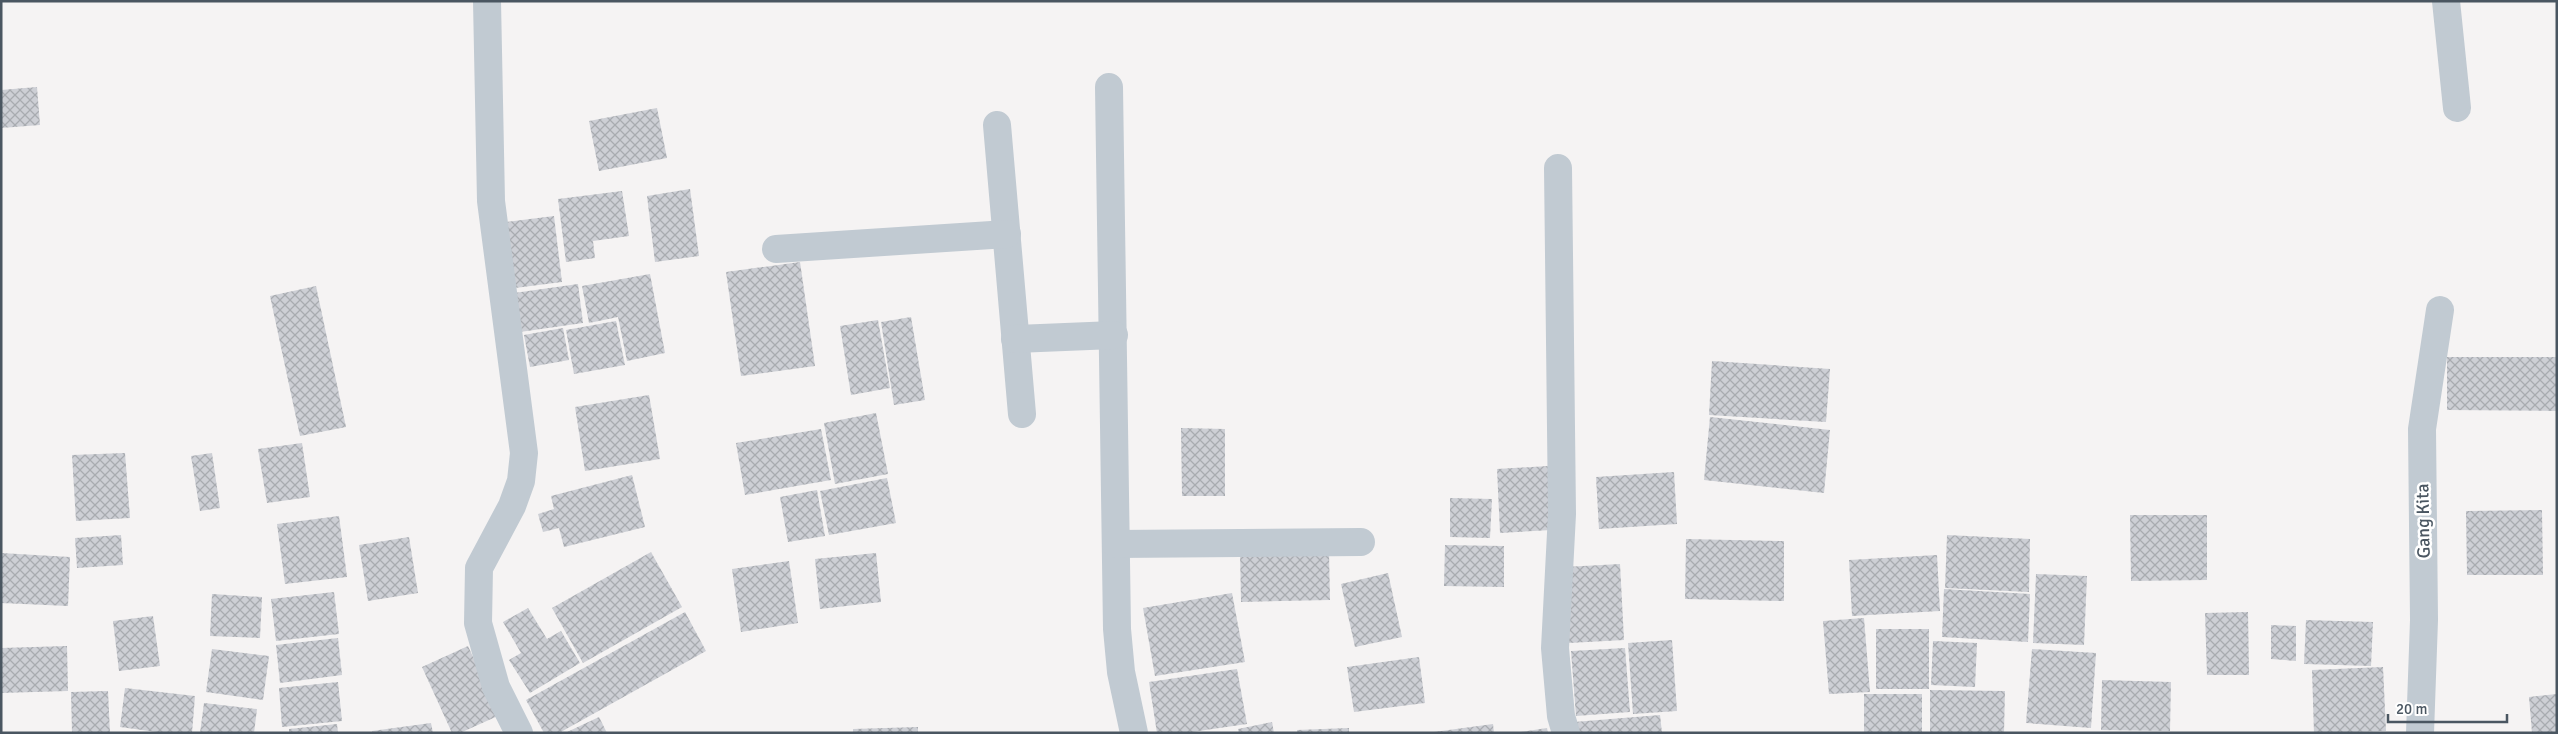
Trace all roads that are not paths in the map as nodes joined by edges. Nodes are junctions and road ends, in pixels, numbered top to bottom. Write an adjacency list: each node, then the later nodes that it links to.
1 (486, 1): 15 (street)
2 (2446, 1): 4 (street)
3 (1109, 87): 10 (street)
4 (2457, 108)
5 (997, 125): 7 (street)
6 (1558, 168): 17 (street)
7 (1006, 234): 8 (street); 11 (street)
8 (776, 250)
9 (2440, 310): 18 (street, Gang Kita)
10 (1114, 335): 11 (street); 14 (street)
11 (1015, 339): 12 (street)
12 (1022, 414)
13 (1361, 542): 14 (street)
14 (1116, 544): 16 (street)
15 (519, 733)
16 (1134, 733)
17 (1566, 733)
18 (2420, 733)

